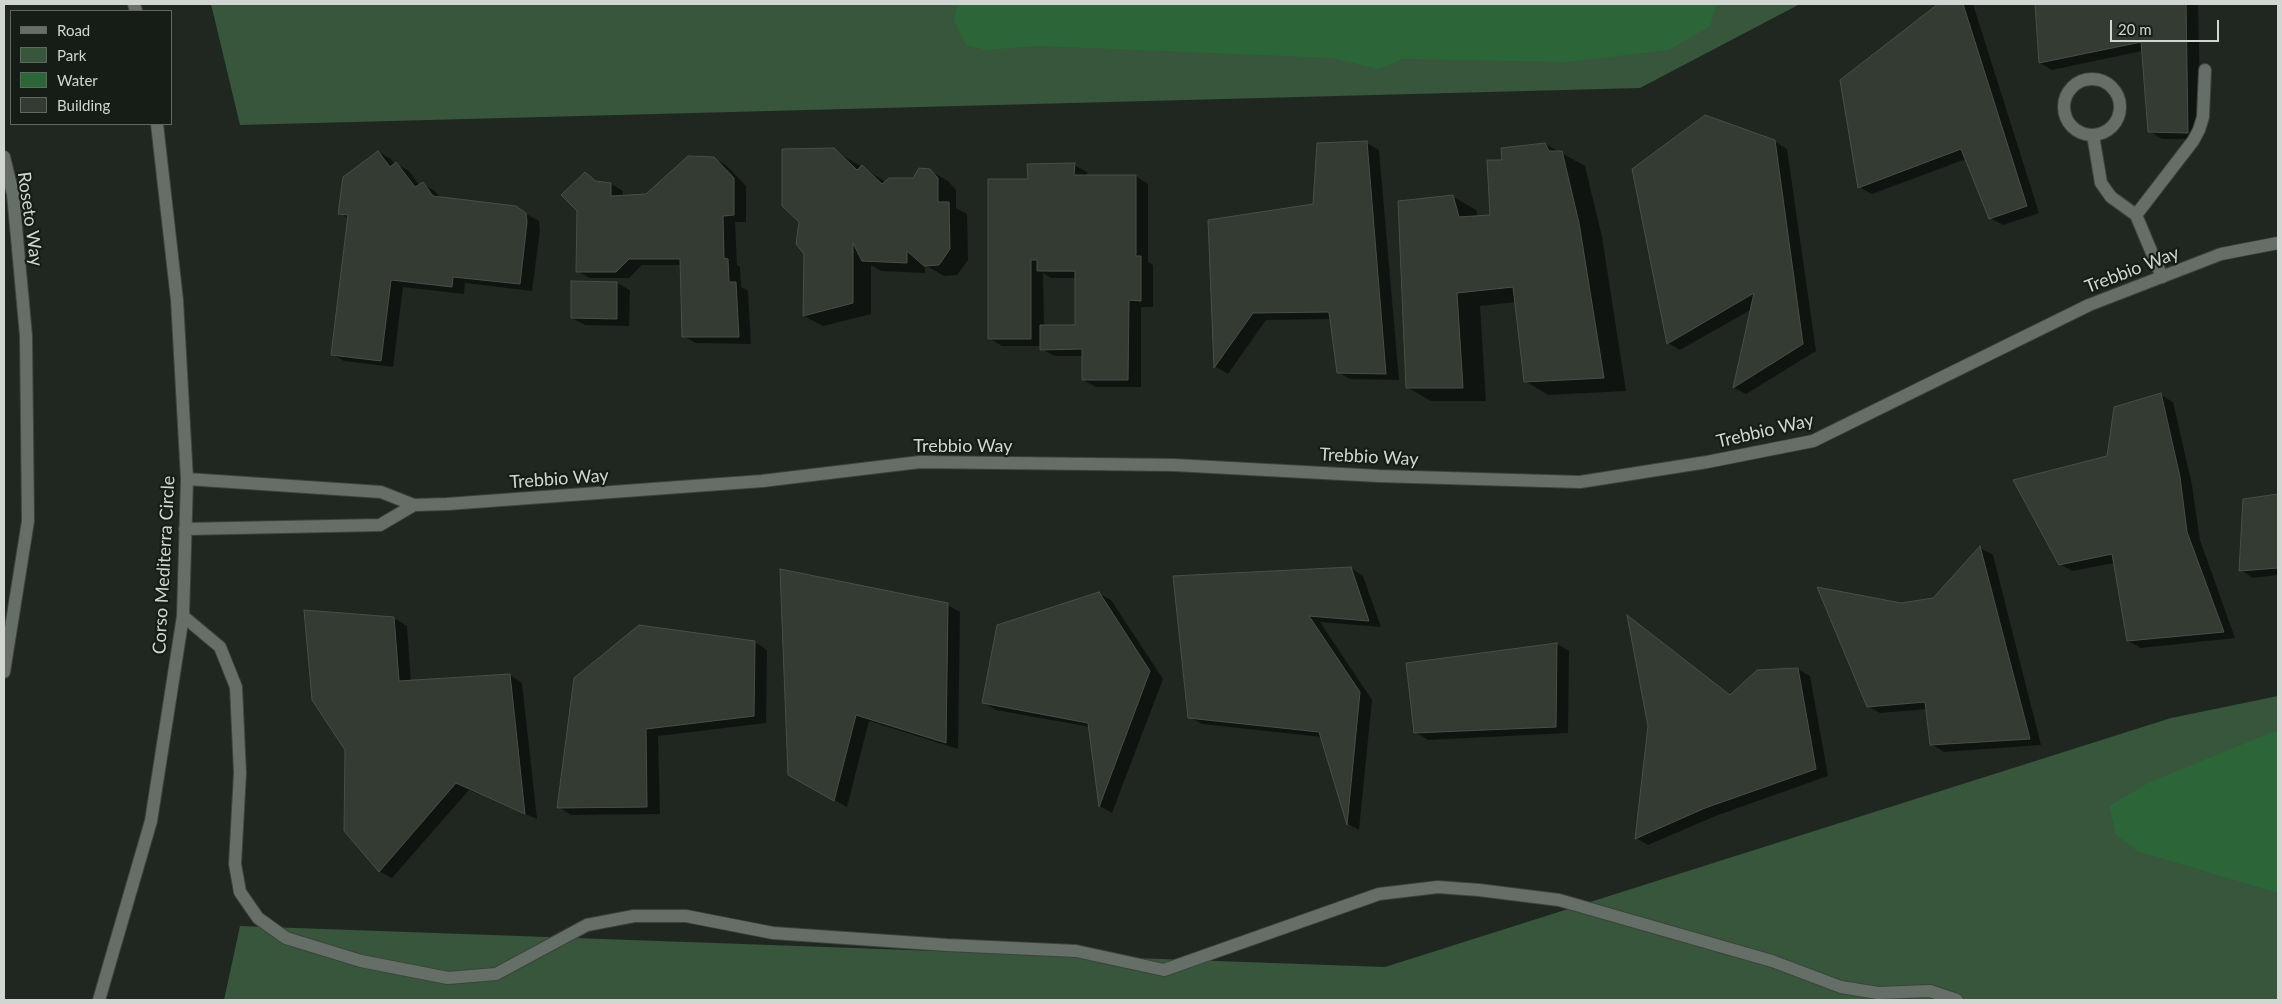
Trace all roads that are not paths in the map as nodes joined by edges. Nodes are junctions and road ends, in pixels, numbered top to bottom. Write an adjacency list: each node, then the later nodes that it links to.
1 (2205, 70): 5 (street)
2 (157, 125): 8 (street, Corso Mediterra Circle)
3 (2093, 135): 3 (street); 5 (street)
4 (4, 158): 12 (street, Roseto Way)
5 (2136, 215): 7 (street)
6 (2278, 243): 7 (street, Trebbio Way)
7 (2162, 277): 9 (street, Trebbio Way)
8 (187, 479): 9 (street, Trebbio Way); 10 (street, Corso Mediterra Circle)
9 (414, 505): 10 (street, Trebbio Way)
10 (185, 529): 11 (street, Corso Mediterra Circle)
11 (183, 616): 13 (street, Corso Mediterra Circle); 14 (street)
12 (4, 672)
13 (99, 1000)
14 (1958, 1000)

